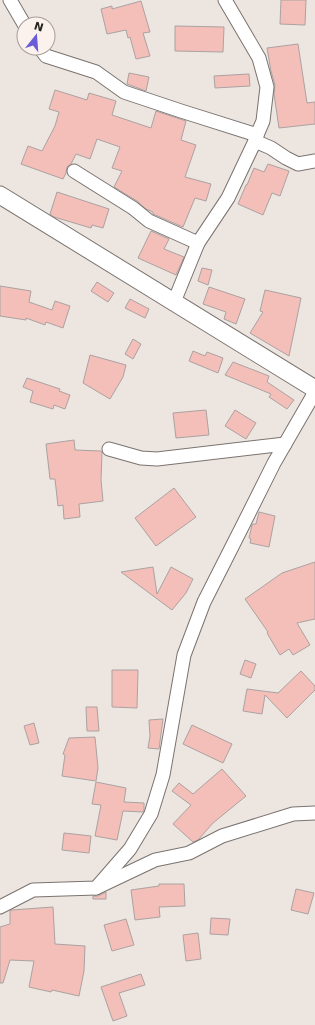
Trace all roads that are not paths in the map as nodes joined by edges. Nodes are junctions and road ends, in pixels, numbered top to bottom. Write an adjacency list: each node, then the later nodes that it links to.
1 (10, 0): 3 (street)
2 (225, 0): 5 (street)
3 (19, 16)
4 (46, 56): 5 (street)
5 (256, 138): 6 (street); 9 (street)
6 (315, 161)
7 (74, 171): 9 (street)
8 (0, 195): 10 (main road)
9 (198, 243): 10 (street)
10 (174, 302): 11 (main road)
11 (315, 390): 12 (street)
12 (285, 444): 13 (street); 15 (street)
13 (109, 449)
14 (315, 813): 15 (street)
15 (96, 888): 16 (street)
16 (0, 907)

